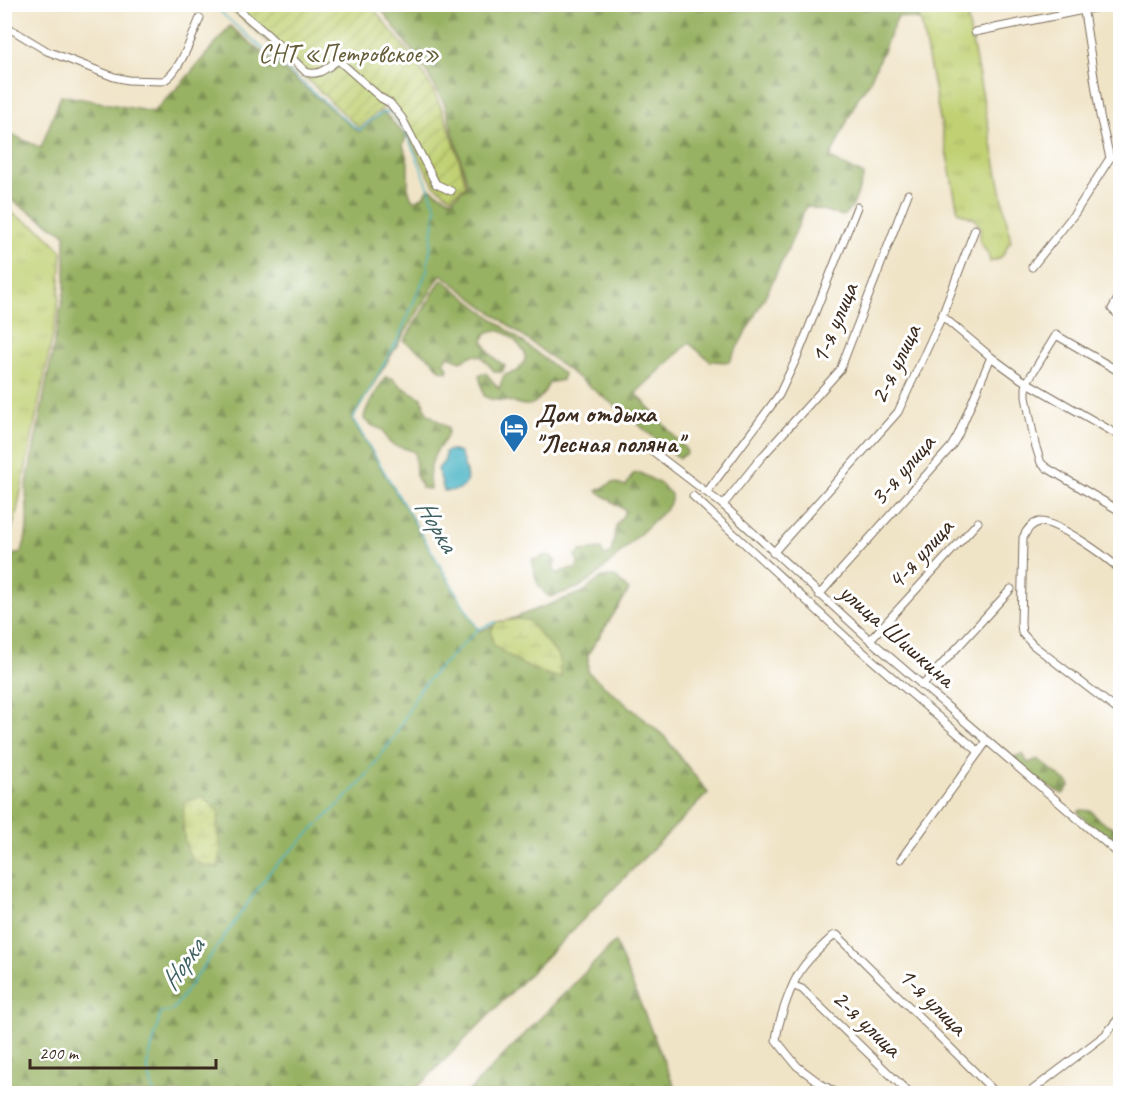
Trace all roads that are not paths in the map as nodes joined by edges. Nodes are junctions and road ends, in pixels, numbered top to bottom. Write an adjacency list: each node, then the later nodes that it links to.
1 (232, 4): 7 (street)
2 (1113, 4): 3 (street)
3 (1084, 12): 6 (street); 11 (street)
4 (200, 18): 5 (street)
5 (4, 26)
6 (975, 32)
7 (451, 191)
8 (908, 194): 22 (street, 1-я улица)
9 (857, 207): 20 (street)
10 (975, 230): 13 (street, 2-я улица)
11 (1032, 267)
12 (1120, 295): 14 (street)
13 (942, 316): 15 (street); 25 (street, 2-я улица)
14 (1120, 316)
15 (991, 357): 17 (street); 28 (street, 3-я улица)
16 (1120, 372): 17 (street)
17 (1027, 382): 18 (street); 23 (street)
18 (1120, 436)
19 (646, 446): 20 (street, улица Шишкина)
20 (707, 492): 22 (street, улица Шишкина)
21 (693, 496): 33 (street)
22 (723, 505): 25 (street, улица Шишкина)
23 (1120, 511)
24 (978, 522): 29 (street, 4-я улица)
25 (773, 553): 28 (street, улица Шишкина)
26 (1120, 570): 31 (street)
27 (1011, 589): 30 (street)
28 (819, 595): 29 (street, улица Шишкина)
29 (870, 640): 30 (street, улица Шишкина)
30 (922, 686): 32 (street, улица Шишкина)
31 (1120, 712)
32 (987, 741): 33 (street); 34 (street, улица Шишкина)
33 (980, 752): 35 (street)
34 (1120, 855)
35 (902, 859)
36 (794, 986): 38 (street); 39 (street, 2-я улица); 40 (street, 1-я улица)
37 (1120, 1017): 41 (street)
38 (838, 1094)
39 (910, 1094)
40 (997, 1094)
41 (1027, 1094)

